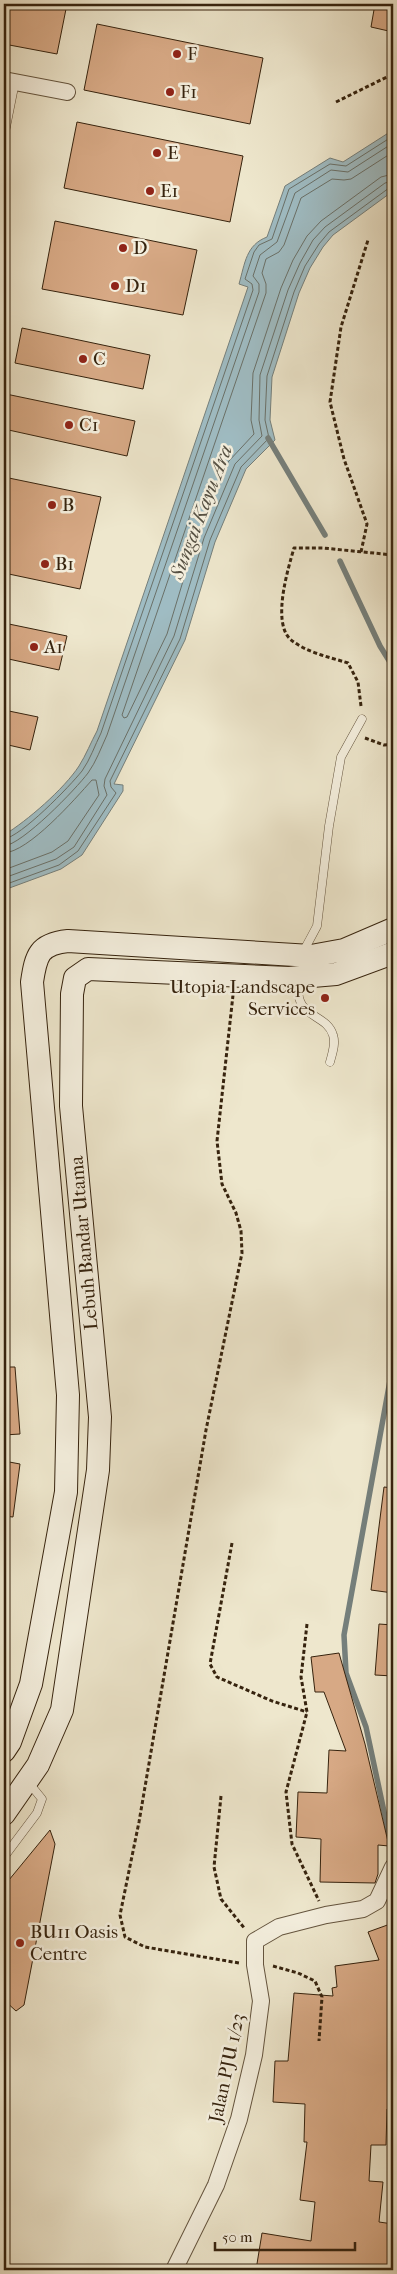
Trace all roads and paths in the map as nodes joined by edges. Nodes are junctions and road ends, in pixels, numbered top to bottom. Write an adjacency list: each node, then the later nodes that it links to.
1 (393, 74): 4 (path)
2 (9, 81): 3 (street); 5 (lane)
3 (67, 92)
4 (336, 102)
5 (4, 137)
6 (368, 240): 7 (path)
7 (361, 552): 8 (path); 9 (path)
8 (393, 555)
9 (362, 719): 10 (path); 14 (lane)
10 (393, 744)
11 (393, 929): 14 (main road, Lebuh Bandar Utama)
12 (238, 952): 14 (main road, Lebuh Bandar Utama); 15 (main road); 18 (main road, Lebuh Bandar Utama)
13 (393, 953): 14 (main road, Lebuh Bandar Utama)
14 (300, 966): 15 (main road, Lebuh Bandar Utama); 16 (lane)
15 (236, 975): 17 (main road, Lebuh Bandar Utama); 31 (path)
16 (330, 1062)
17 (71, 1106): 18 (street); 23 (main road, Lebuh Bandar Utama)
18 (45, 1113): 22 (main road, Lebuh Bandar Utama)
19 (232, 1543): 21 (path)
20 (307, 1624): 21 (path)
21 (307, 1712): 29 (path)
22 (4, 1751)
23 (27, 1781): 25 (main road, Lebuh Bandar Utama); 26 (lane)
24 (222, 1796): 30 (path)
25 (4, 1814)
26 (4, 1857)
27 (393, 1867): 28 (street)
28 (389, 1893): 29 (street)
29 (326, 1915): 30 (street)
30 (255, 1941): 31 (street, Jalan PJU 1/23)
31 (255, 1965): 32 (path); 33 (street, Jalan PJU 1/23)
32 (319, 2041)
33 (174, 2270)

